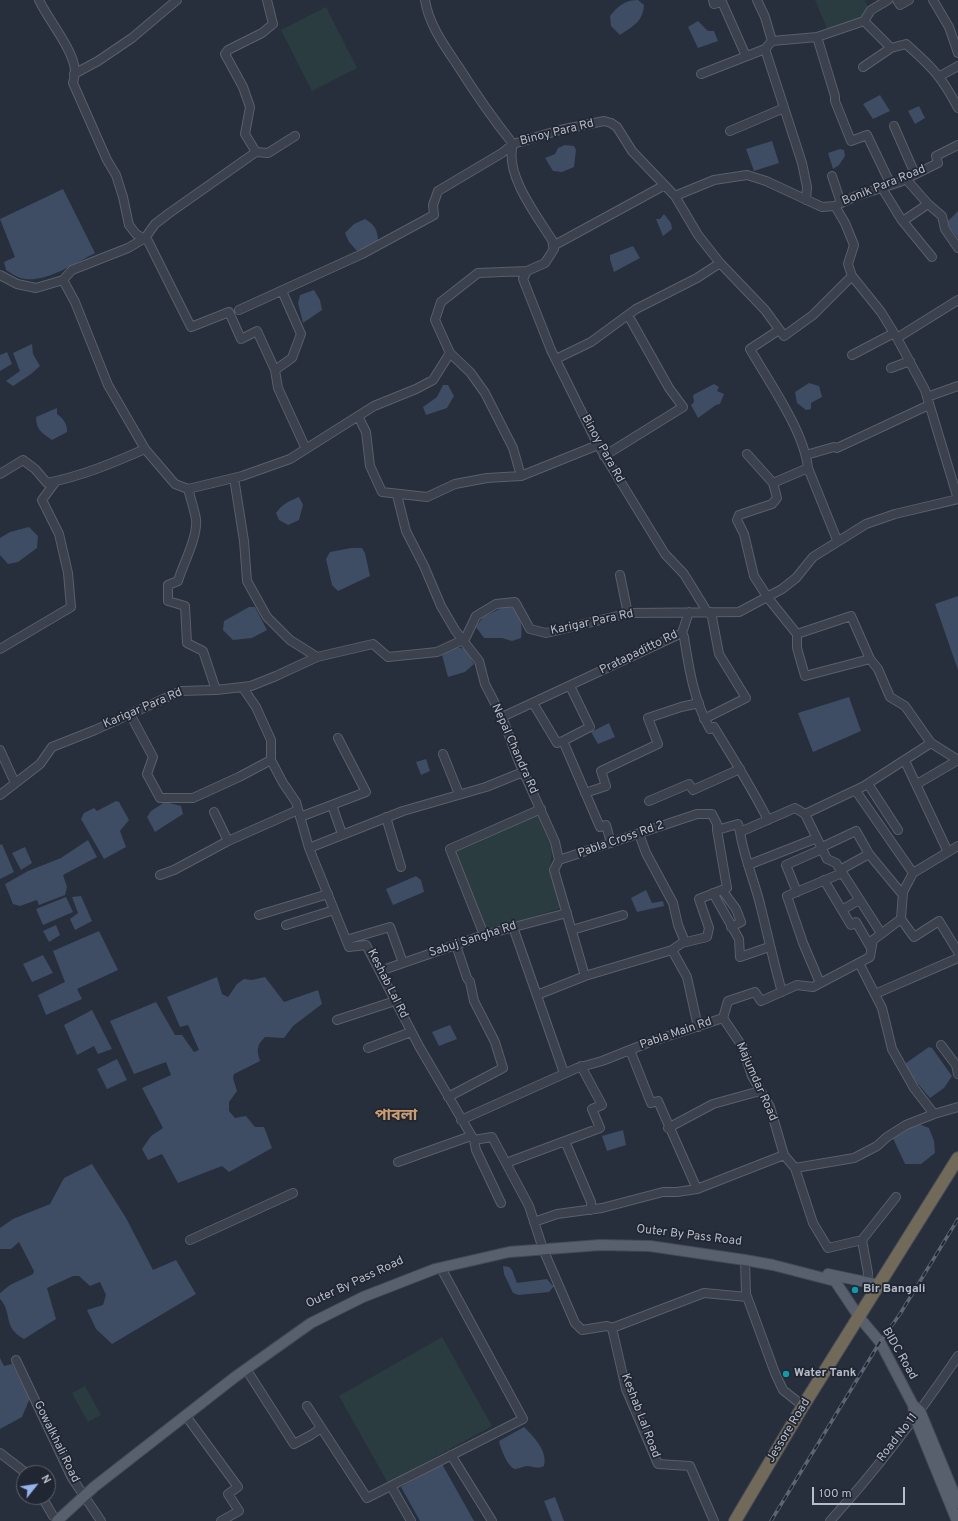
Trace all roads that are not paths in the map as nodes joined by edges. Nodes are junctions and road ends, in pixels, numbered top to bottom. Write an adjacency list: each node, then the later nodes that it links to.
1 (39, 0): 20 (street)
2 (177, 0): 20 (street)
3 (267, 0): 30 (street)
4 (425, 0): 28 (street)
5 (712, 0): 17 (street)
6 (757, 0): 13 (street)
7 (888, 0): 11 (street)
8 (897, 0): 9 (street)
9 (909, 0)
10 (934, 0): 16 (street)
11 (864, 21): 12 (street); 15 (street)
12 (817, 37): 13 (street); 34 (street)
13 (772, 42): 14 (street)
14 (765, 48): 17 (street); 23 (street)
15 (891, 48): 19 (street); 22 (street)
16 (958, 53)
17 (746, 56): 21 (street)
18 (958, 66): 22 (street)
19 (863, 67)
20 (74, 74): 42 (street)
21 (701, 74)
22 (940, 76): 24 (street)
23 (784, 108): 26 (street); 38 (street)
24 (958, 108)
25 (894, 126): 31 (street)
26 (730, 131)
27 (296, 136): 30 (street)
28 (513, 144): 35 (street, Binoy Para Rd); 43 (street, Binoy Para Rd); 51 (street)
29 (958, 145): 31 (street, Bonik Para Road)
30 (256, 152): 42 (street)
31 (915, 174): 33 (street, Bonik Para Road)
32 (832, 176): 40 (street)
33 (906, 179): 34 (street, Bonik Para Road); 39 (street)
34 (891, 185): 36 (street, Bonik Para Road)
35 (663, 186): 37 (street, Binoy Para Rd); 43 (street)
36 (882, 188): 40 (street, Bonik Para Road); 41 (street)
37 (675, 196): 38 (street); 46 (street, Binoy Para Rd)
38 (806, 200): 40 (street)
39 (928, 204): 41 (street); 44 (street)
40 (838, 205): 49 (street, Bonik Para Road)
41 (902, 221): 45 (street)
42 (145, 238): 50 (street); 62 (street)
43 (553, 246): 47 (street)
44 (958, 248)
45 (932, 257)
46 (720, 263): 54 (street); 55 (street, Binoy Para Rd)
47 (527, 271): 57 (street); 59 (street, Binoy Para Rd)
48 (0, 275): 50 (street)
49 (852, 276): 55 (street); 56 (street)
50 (63, 280): 67 (street)
51 (282, 291): 53 (street); 62 (street)
52 (958, 300): 56 (street)
53 (239, 310)
54 (628, 315): 59 (street); 71 (street)
55 (779, 330): 70 (street)
56 (896, 336): 58 (street); 60 (street)
57 (450, 353): 65 (street); 74 (street)
58 (852, 355)
59 (556, 359): 66 (street, Binoy Para Rd)
60 (910, 361): 61 (street); 64 (street)
61 (891, 368)
62 (274, 370): 68 (street)
63 (958, 386): 64 (street)
64 (928, 401): 70 (street); 80 (street)
65 (358, 416): 68 (street); 79 (street)
66 (598, 445): 71 (street, Binoy Para Rd); 74 (street)
67 (145, 449): 76 (street); 78 (street)
68 (306, 449): 75 (street)
69 (747, 454): 77 (street)
70 (806, 455): 72 (street)
71 (604, 456): 85 (street, Binoy Para Rd)
72 (808, 468): 77 (street); 81 (street)
73 (0, 474): 76 (street)
74 (521, 476): 79 (street)
75 (234, 478): 78 (street); 91 (street)
76 (56, 482): 90 (street)
77 (772, 483): 83 (street)
78 (188, 489): 95 (street)
79 (397, 495): 89 (street, Nepal Chandra Rd)
80 (958, 499): 81 (street)
81 (837, 540): 83 (street)
82 (620, 575): 86 (street)
83 (768, 598): 85 (street); 88 (street)
84 (689, 612): 85 (street); 86 (street, Karigar Para Rd); 87 (street, Pratapaditto Rd)
85 (709, 612): 100 (street)
86 (628, 614): 89 (street, Karigar Para Rd)
87 (682, 633): 93 (street, Pratapaditto Rd); 97 (street)
88 (797, 634): 92 (street); 92 (street)
89 (463, 640): 91 (street, Karigar Para Rd); 99 (street, Nepal Chandra Rd)
90 (0, 649)
91 (317, 657): 94 (street, Karigar Para Rd)
92 (870, 660): 103 (street)
93 (570, 686): 96 (street, Pratapaditto Rd); 102 (street)
94 (243, 688): 95 (street, Karigar Para Rd); 106 (street)
95 (216, 690): 98 (street, Karigar Para Rd)
96 (533, 703): 99 (street, Pratapaditto Rd); 102 (street)
97 (699, 703): 100 (street); 115 (street)
98 (130, 714): 106 (street); 111 (street, Karigar Para Rd)
99 (502, 717): 110 (street, Nepal Chandra Rd)
100 (704, 719): 109 (street)
101 (338, 738): 119 (street)
102 (563, 741): 115 (street)
103 (931, 743): 107 (street); 108 (street)
104 (0, 750): 111 (street)
105 (443, 754): 116 (street)
106 (272, 760): 122 (street)
107 (958, 760): 113 (street)
108 (905, 761): 112 (street); 113 (street)
109 (740, 769): 118 (street); 125 (street)
110 (523, 772): 116 (street); 120 (street, Nepal Chandra Rd)
111 (15, 783): 117 (street, Karigar Para Rd)
112 (868, 784): 114 (street); 127 (street)
113 (917, 784): 137 (street)
114 (856, 791): 123 (street); 143 (street)
115 (585, 793): 133 (street)
116 (459, 794): 124 (street)
117 (0, 795)
118 (649, 801)
119 (332, 805): 122 (street); 129 (street)
120 (540, 809): 139 (street, Nepal Chandra Rd); 163 (street)
121 (214, 812): 132 (street)
122 (299, 813): 132 (street); 135 (street)
123 (805, 814): 125 (street); 131 (street)
124 (386, 817): 129 (street); 141 (street)
125 (768, 820): 128 (street)
126 (716, 830): 128 (street); 130 (street, Pabla Cross Rd 2); 146 (street)
127 (898, 830)
128 (740, 832): 140 (street)
129 (342, 834): 135 (street)
130 (638, 834): 133 (street, Pabla Cross Rd 2); 165 (street)
131 (817, 838): 136 (street); 140 (street)
132 (228, 841): 144 (street)
133 (611, 843): 139 (street, Pabla Cross Rd 2)
134 (958, 846): 137 (street)
135 (309, 848): 149 (street)
136 (822, 848): 138 (street); 142 (street); 147 (street)
137 (948, 852): 143 (street)
138 (869, 854): 142 (street); 150 (street)
139 (559, 860): 154 (street)
140 (748, 865): 167 (street)
141 (401, 867)
142 (841, 872): 145 (street); 151 (street)
143 (913, 873): 150 (street)
144 (160, 875)
145 (824, 880): 147 (street); 153 (street)
146 (722, 890): 148 (street); 160 (street)
147 (797, 892): 176 (street)
148 (713, 893): 160 (street); 165 (street)
149 (328, 894): 152 (street); 156 (street)
150 (903, 895): 157 (street)
151 (859, 900): 153 (street); 162 (street)
152 (334, 910): 158 (street); 164 (street)
153 (842, 910): 168 (street)
154 (567, 913): 159 (street, Sabuj Sangha Rd); 161 (street)
155 (623, 914): 161 (street)
156 (259, 915)
157 (901, 918): 162 (street, Pabla Main Rd); 170 (street)
158 (286, 925)
159 (513, 927): 163 (street, Sabuj Sangha Rd); 179 (street)
160 (731, 927): 167 (street)
161 (572, 930): 175 (street)
162 (881, 933): 168 (street, Pabla Main Rd)
163 (484, 935): 166 (street, Sabuj Sangha Rd)
164 (346, 940): 172 (street); 174 (street, Keshab Lal Rd)
165 (684, 942): 169 (street)
166 (456, 945): 172 (street, Sabuj Sangha Rd); 192 (street)
167 (769, 947): 177 (street)
168 (871, 948): 173 (street, Pabla Main Rd)
169 (672, 950): 175 (street); 183 (street)
170 (958, 952)
171 (958, 958): 178 (street)
172 (403, 963): 174 (street, Sabuj Sangha Rd)
173 (859, 963): 176 (street, Pabla Main Rd); 178 (street)
174 (380, 971): 180 (street, Keshab Lal Rd)
175 (585, 976): 179 (street)
176 (820, 983): 177 (street, Pabla Main Rd)
177 (782, 992): 181 (street, Pabla Main Rd)
178 (875, 994): 194 (street)
179 (537, 995): 189 (street)
180 (395, 1000): 182 (street); 184 (street, Keshab Lal Rd)
181 (724, 1018): 183 (street, Pabla Main Rd); 191 (street, Majumdar Road)
182 (337, 1020)
183 (698, 1027): 187 (street, Pabla Main Rd)
184 (411, 1032): 186 (street); 192 (street, Keshab Lal Rd)
185 (941, 1045): 190 (street)
186 (368, 1048)
187 (630, 1050): 188 (street, Pabla Main Rd); 196 (street)
188 (581, 1066): 189 (street, Pabla Main Rd); 198 (street)
189 (564, 1073): 195 (street, Pabla Main Rd)
190 (958, 1074)
191 (760, 1091): 196 (street); 199 (street, Majumdar Road)
192 (448, 1097): 195 (street, Keshab Lal Rd)
193 (958, 1107): 194 (street)
194 (934, 1114): 203 (street)
195 (461, 1120): 197 (street, Keshab Lal Rd)
196 (668, 1128): 204 (street)
197 (473, 1138): 201 (street); 202 (street); 207 (street, Keshab Lal Rd)
198 (565, 1141): 202 (street); 208 (street)
199 (784, 1154): 203 (street, Majumdar Road); 204 (street)
200 (958, 1158): 216 (highway, Jessore Road)
201 (398, 1162)
202 (506, 1163): 209 (street)
203 (795, 1168): 211 (street, Majumdar Road)
204 (697, 1189): 208 (street)
205 (293, 1193): 210 (street)
206 (896, 1197): 211 (street)
207 (501, 1203)
208 (591, 1210): 209 (street)
209 (534, 1222): 212 (street)
210 (190, 1240)
211 (862, 1240): 215 (street)
212 (542, 1246): 213 (main road, Outer By Pass Road); 214 (main road, Outer By Pass Road); 215 (main road, Outer By Pass Road); 219 (street); 232 (main road, Outer By Pass Road)
213 (745, 1260): 217 (street); 218 (main road, Outer By Pass Road)
214 (442, 1268): 222 (main road, Outer By Pass Road); 229 (street)
215 (867, 1283): 216 (main road, Outer By Pass Road)
216 (880, 1285): 218 (highway, Jessore Road)
217 (747, 1297): 219 (street); 224 (street)
218 (859, 1317): 224 (highway, Jessore Road); 225 (main road, BIDC Road)
219 (612, 1328): 240 (street, Keshab Lal Road)
220 (958, 1356): 225 (street, Road No 11)
221 (16, 1360): 232 (street, Gowalkhali Road)
222 (246, 1369): 226 (main road, Outer By Pass Road); 227 (street)
223 (307, 1406): 227 (street)
224 (803, 1406): 241 (highway, Jessore Road)
225 (916, 1411): 233 (main road, BIDC Road); 242 (street, Road No 11); 243 (main road, BIDC Road)
226 (186, 1416): 232 (main road, Outer By Pass Road); 237 (street)
227 (321, 1428): 231 (street)
228 (0, 1453): 230 (street)
229 (451, 1455): 231 (street); 239 (street)
230 (16, 1465)
231 (391, 1486): 238 (street)
232 (82, 1494): 235 (main road, Outer By Pass Road); 236 (street, Gowalkhali Road)
233 (958, 1503)
234 (46, 1505): 235 (street)
235 (53, 1520)
236 (101, 1521)
237 (221, 1521)
238 (411, 1521)
239 (492, 1521)
240 (714, 1521)
241 (735, 1521)
242 (830, 1521)
243 (957, 1521)

